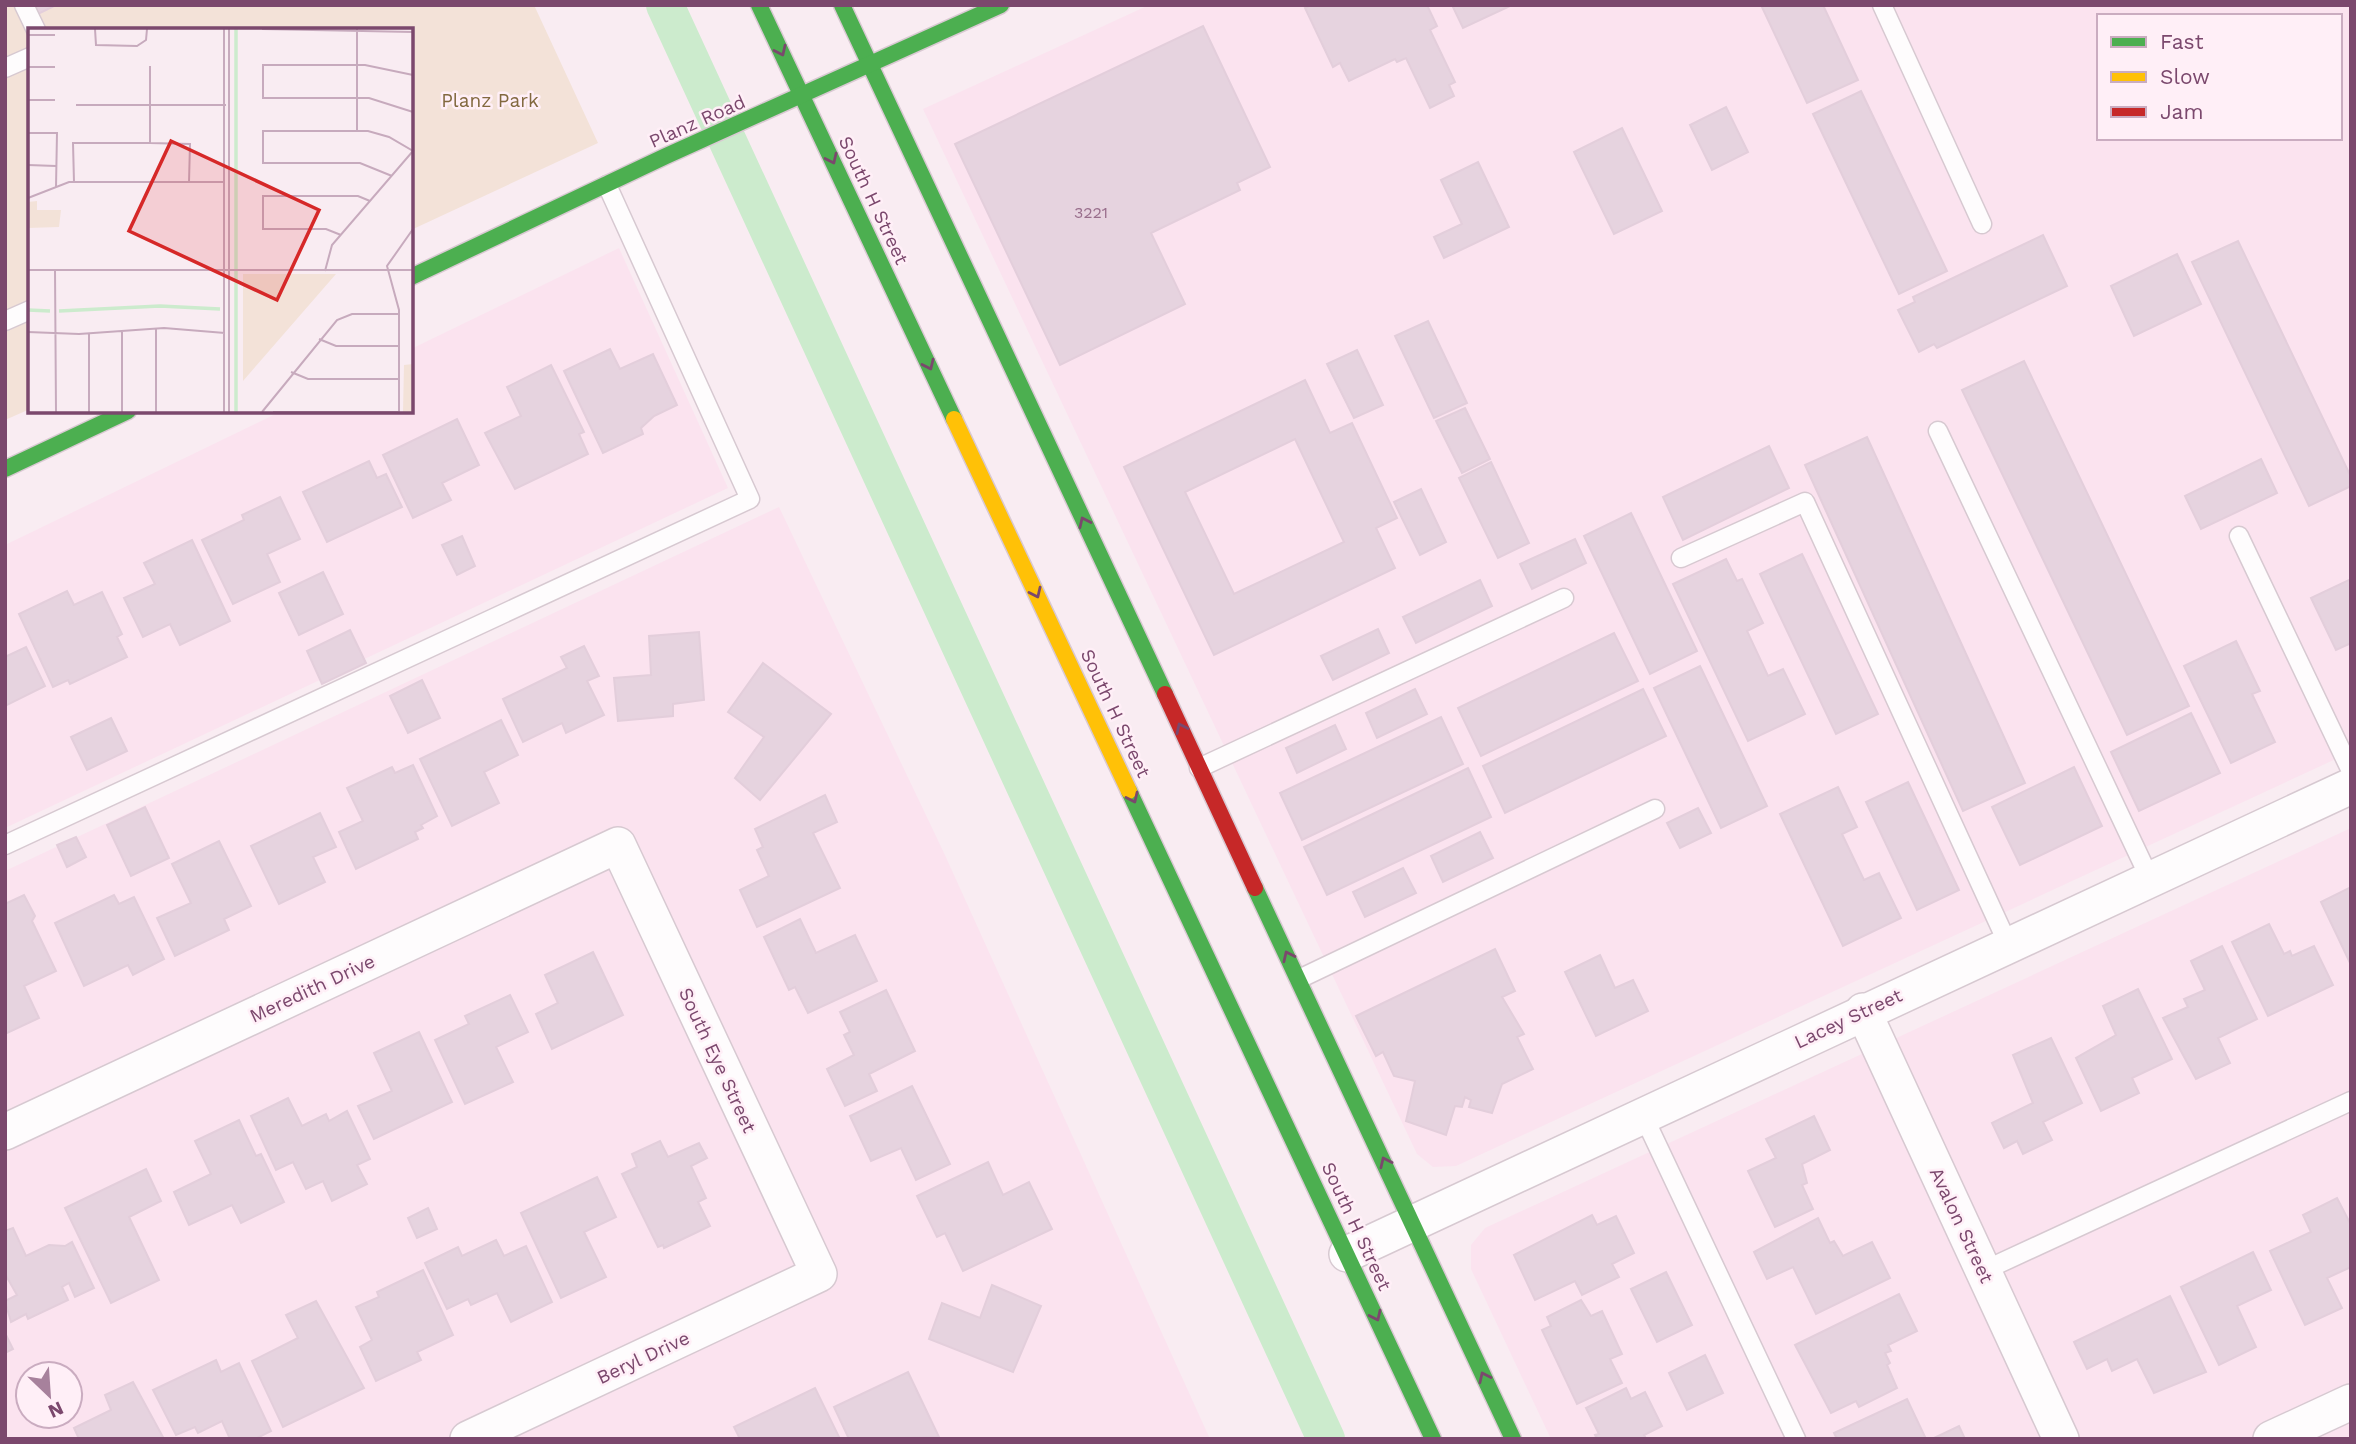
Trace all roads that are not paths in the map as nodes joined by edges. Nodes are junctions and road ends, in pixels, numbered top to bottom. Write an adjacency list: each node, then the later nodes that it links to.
1 (24, 5): 6 (lane)
2 (759, 5): 10 (street, South H Street, one-way to 10)
3 (842, 5): 8 (street)
4 (1001, 5): 8 (street, Planz Road)
5 (1882, 5): 12 (lane)
6 (35, 28)
7 (28, 58): 9 (lane)
8 (871, 65): 10 (street, Planz Road); 22 (street, one-way to 8)
9 (5, 68)
10 (803, 97): 11 (street, Planz Road); 36 (street, South H Street, one-way to 36)
11 (607, 185): 13 (street, Planz Road); 26 (lane)
12 (1982, 224)
13 (413, 276)
14 (28, 311): 15 (lane)
15 (5, 321)
16 (124, 413): 18 (street)
17 (1938, 431): 28 (lane)
18 (5, 469)
19 (2239, 536): 23 (lane)
20 (1681, 558): 29 (lane)
21 (1564, 597): 22 (lane)
22 (1199, 768): 30 (street, one-way to 22)
23 (2351, 771)
24 (2351, 786): 28 (street, Lacey Street)
25 (1655, 809): 30 (lane)
26 (5, 845)
27 (618, 845): 34 (street, Meredith Drive); 38 (street, South Eye Street)
28 (2150, 879): 29 (street, Lacey Street)
29 (2008, 944): 31 (street, Lacey Street)
30 (1299, 979): 35 (street, one-way to 30)
31 (1863, 1011): 33 (street, Lacey Street); 37 (street, Avalon Street)
32 (2351, 1101): 37 (lane)
33 (1643, 1115): 35 (street, Lacey Street); 43 (lane)
34 (5, 1132)
35 (1414, 1223): 36 (street, Lacey Street); 42 (street, one-way to 35)
36 (1348, 1254): 41 (street, South H Street, one-way to 41)
37 (1983, 1271): 44 (street, Avalon Street)
38 (819, 1275): 40 (street, Beryl Drive)
39 (2351, 1402): 45 (street)
40 (468, 1439)
41 (1433, 1439)
42 (1513, 1439)
43 (1796, 1439)
44 (2061, 1439)
45 (2271, 1439)

